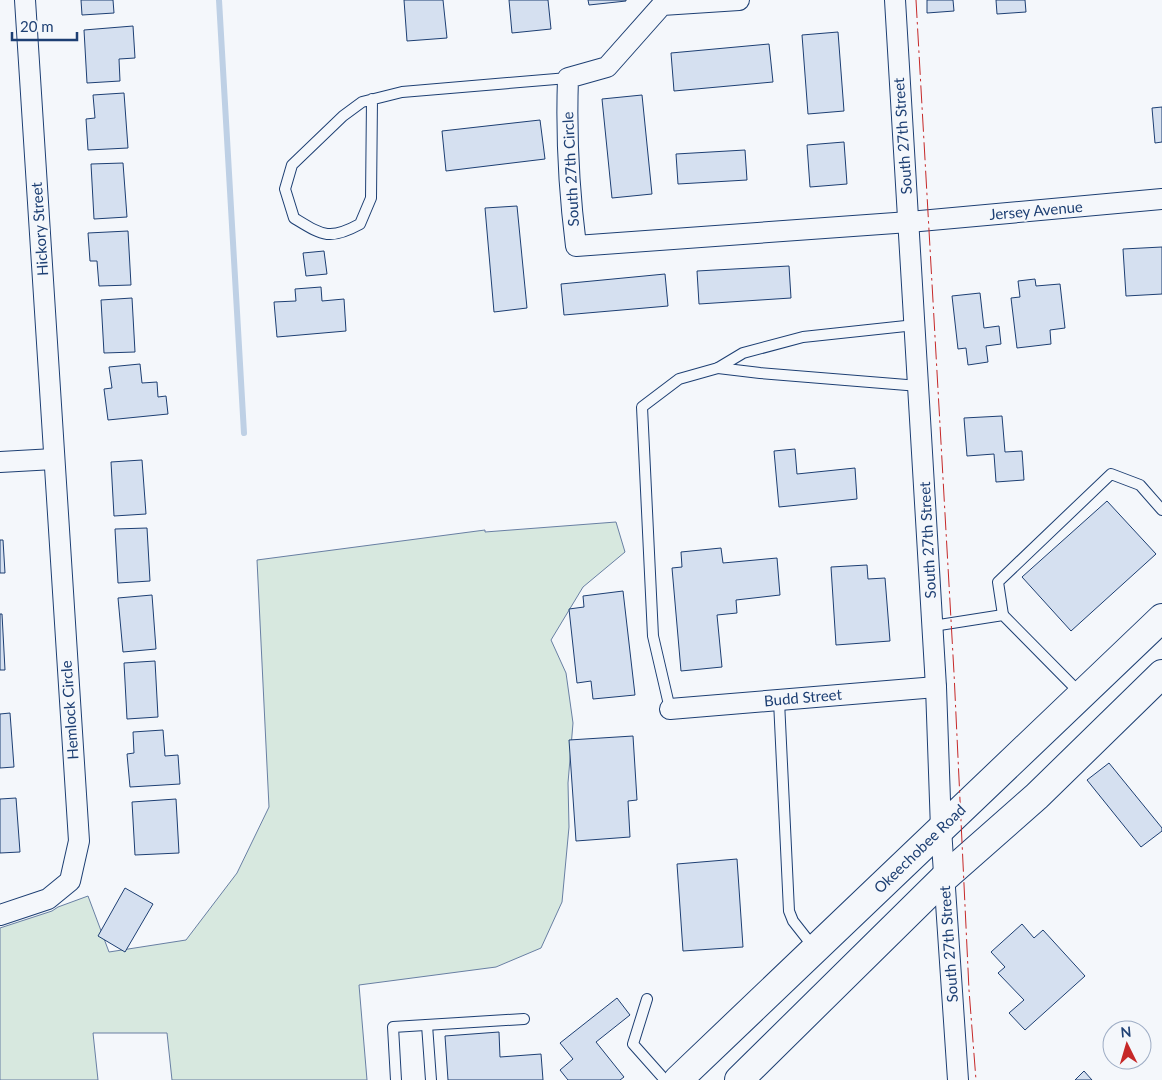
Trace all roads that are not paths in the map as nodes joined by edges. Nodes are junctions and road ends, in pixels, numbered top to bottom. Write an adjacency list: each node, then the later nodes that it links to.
1 (25, 0): 11 (street, Hickory Street)
2 (739, 0): 4 (street)
3 (895, 0): 7 (street, South 27th Street)
4 (568, 78): 5 (lane); 7 (street, South 27th Circle)
5 (372, 99): 5 (lane)
6 (1162, 199): 7 (street, Jersey Avenue)
7 (909, 222): 8 (street, South 27th Street)
8 (915, 325): 9 (lane); 10 (street, South 27th Street)
9 (718, 368): 10 (lane); 21 (lane)
10 (919, 386): 16 (street, South 27th Street)
11 (54, 459): 12 (street); 24 (street, Hemlock Circle)
12 (0, 462)
13 (1162, 510): 14 (lane)
14 (1002, 615): 16 (lane); 19 (lane)
15 (1162, 618): 19 (main road, Okeechobee Road)
16 (933, 626): 18 (street, South 27th Street)
17 (1162, 674): 23 (main road)
18 (936, 687): 20 (street, Budd Street); 22 (street, South 27th Street)
19 (1081, 695): 22 (main road, Okeechobee Road)
20 (779, 700): 21 (street, Budd Street); 25 (lane)
21 (670, 709)
22 (941, 829): 23 (street, South 27th Street); 25 (main road, Okeechobee Road)
23 (944, 878): 33 (main road); 34 (street, South 27th Street)
24 (0, 915)
25 (815, 949): 32 (main road, Okeechobee Road)
26 (647, 999): 31 (lane)
27 (524, 1019): 28 (lane)
28 (427, 1025): 29 (lane); 30 (lane)
29 (396, 1080)
30 (431, 1080)
31 (665, 1080)
32 (678, 1080)
33 (739, 1080)
34 (958, 1080)

